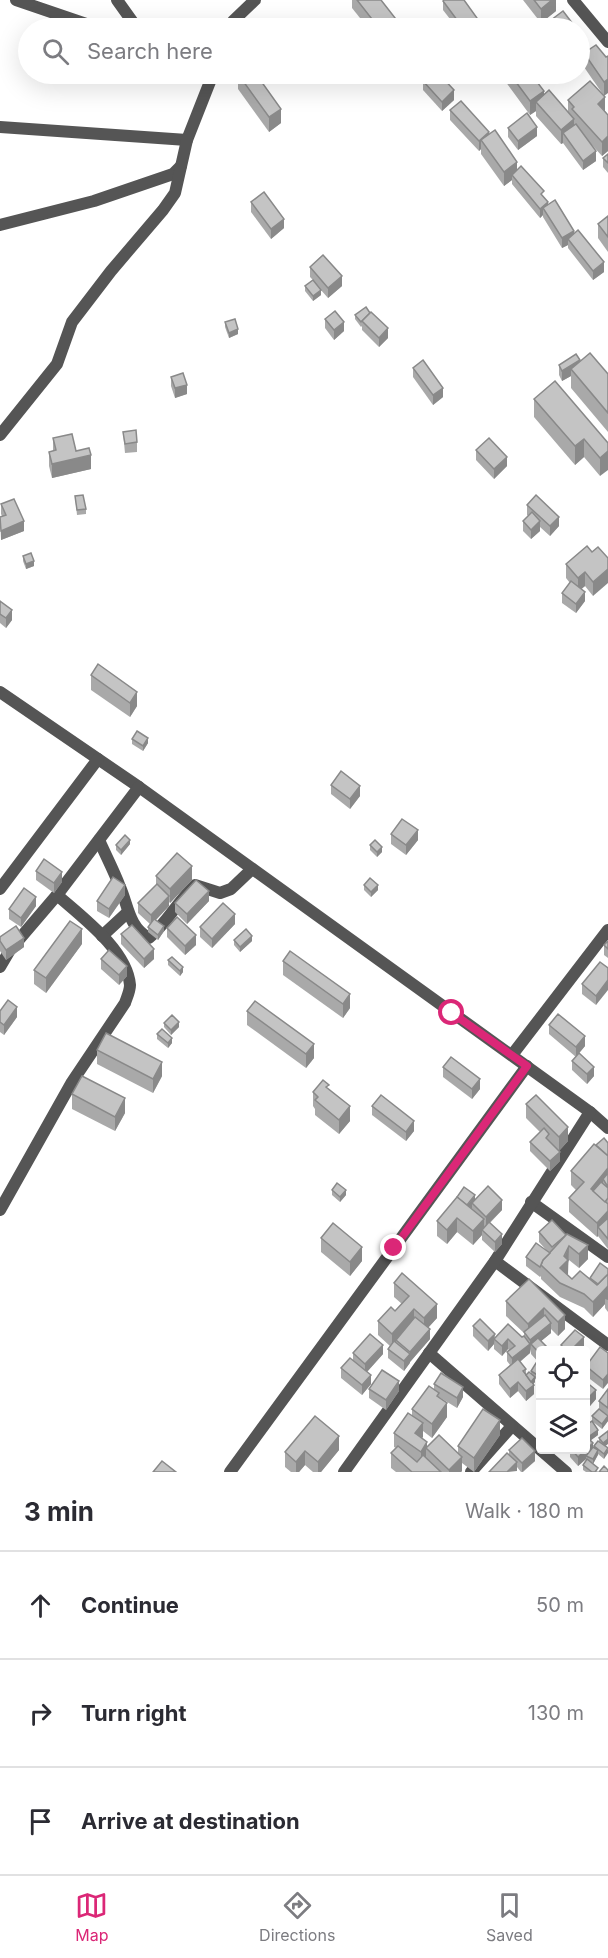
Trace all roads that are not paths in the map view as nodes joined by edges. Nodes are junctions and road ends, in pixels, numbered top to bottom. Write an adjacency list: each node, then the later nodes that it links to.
1 (16, 0): 5 (street)
2 (117, 0): 6 (street)
3 (255, 0): 7 (street)
4 (573, 0): 8 (street)
5 (69, 18)
6 (129, 18)
7 (236, 18)
8 (588, 18)
9 (590, 20): 10 (street)
10 (608, 42)
11 (209, 84): 13 (street)
12 (0, 127): 13 (street)
13 (187, 140): 14 (street)
14 (181, 166): 15 (street); 16 (street)
15 (0, 225)
16 (0, 435)
17 (0, 692): 18 (street)
18 (98, 759): 19 (street); 22 (street)
19 (139, 787): 20 (street); 21 (street)
20 (99, 840): 23 (street); 24 (street)
21 (252, 869): 24 (street); 28 (street)
22 (0, 889)
23 (57, 895): 26 (street); 27 (street)
24 (128, 912): 26 (street)
25 (608, 930): 28 (street)
26 (102, 936): 33 (street)
27 (0, 968)
28 (512, 1055): 29 (street)
29 (527, 1066): 30 (street); 39 (street)
30 (590, 1112): 31 (street); 32 (street)
31 (608, 1128)
32 (531, 1202): 34 (street); 35 (street)
33 (0, 1210)
34 (608, 1257)
35 (495, 1261): 36 (street); 37 (street)
36 (608, 1345)
37 (429, 1353): 38 (street); 40 (street)
38 (512, 1426): 41 (street); 42 (street)
39 (230, 1472)
40 (344, 1472)
41 (471, 1472)
42 (566, 1472)

